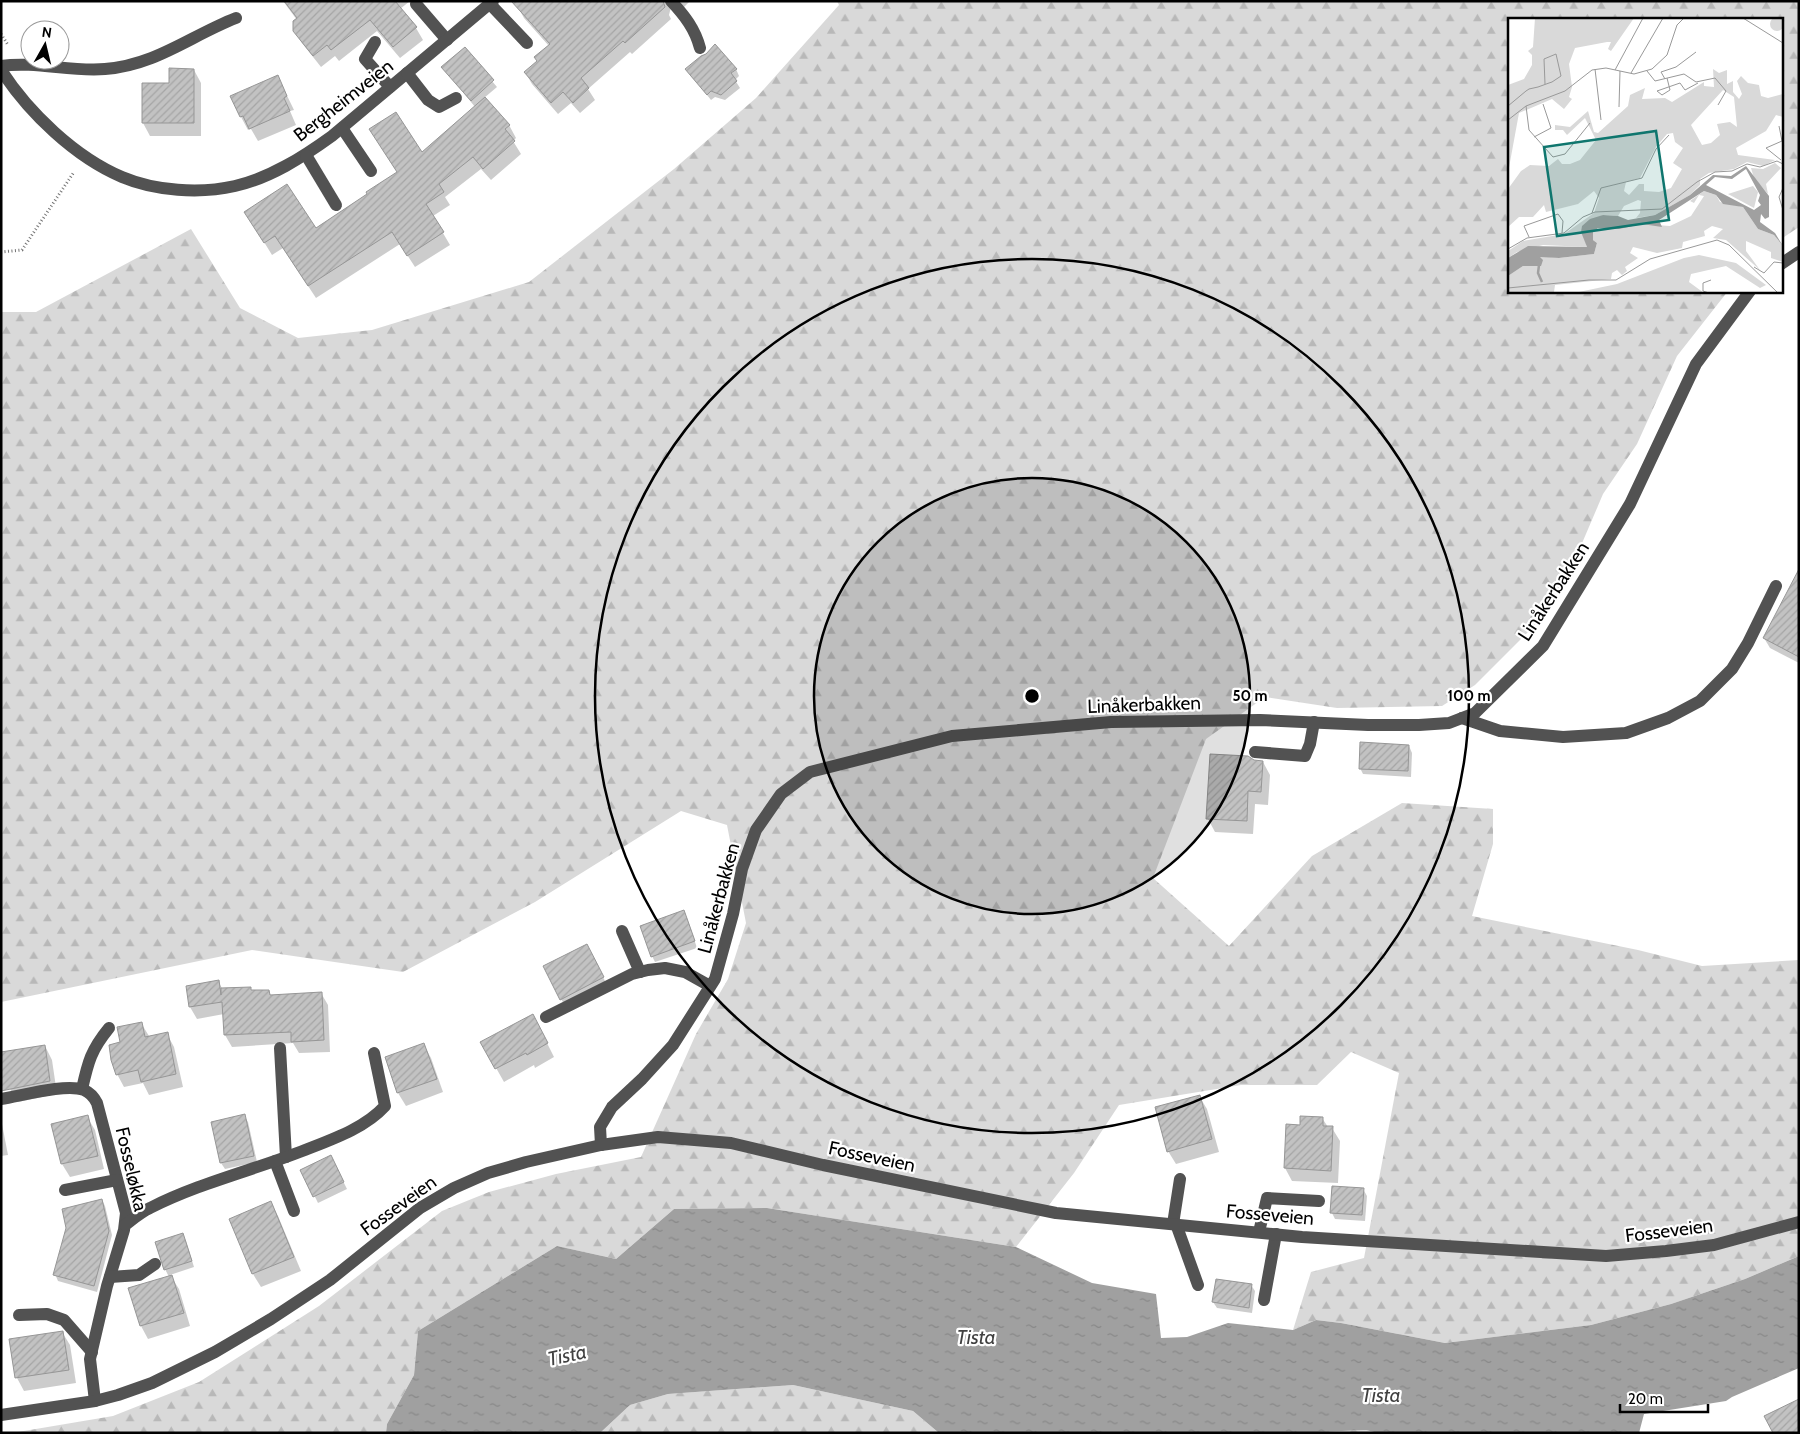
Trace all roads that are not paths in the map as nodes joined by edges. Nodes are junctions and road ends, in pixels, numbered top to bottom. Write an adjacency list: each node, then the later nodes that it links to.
1 (671, 1): 8 (street)
2 (491, 2): 5 (street, Bergheimveien); 7 (street)
3 (416, 4): 5 (street)
4 (236, 18): 9 (street)
5 (447, 40): 11 (street, Bergheimveien)
6 (375, 42): 12 (street)
7 (527, 43)
8 (700, 48)
9 (1, 66)
10 (1, 70): 15 (street, Bergheimveien)
11 (407, 73): 12 (street, Bergheimveien); 13 (street)
12 (390, 87): 14 (street, Bergheimveien)
13 (456, 98)
14 (342, 128): 15 (street, Bergheimveien); 16 (street)
15 (306, 155): 17 (street)
16 (371, 171)
17 (336, 206)
18 (1799, 252): 19 (street)
19 (1782, 263)
20 (1749, 292): 22 (street, Linåkerbakken)
21 (1776, 586): 22 (street)
22 (1462, 718): 23 (street, Linåkerbakken)
23 (1314, 722): 24 (street); 27 (street, Linåkerbakken)
24 (1255, 752)
25 (622, 931): 26 (street)
26 (640, 972): 27 (street); 28 (street)
27 (710, 986): 34 (street, Linåkerbakken)
28 (546, 1017)
29 (109, 1028): 32 (street)
30 (280, 1048): 35 (street)
31 (374, 1052): 35 (street)
32 (82, 1089): 33 (street); 36 (street, Fosseløkka)
33 (1, 1099)
34 (601, 1145): 42 (street, Fosseveien); 52 (street, Fosseveien)
35 (281, 1159): 40 (street); 43 (street)
36 (117, 1180): 38 (street); 43 (street, Fosseløkka)
37 (1180, 1180): 42 (street)
38 (65, 1190)
39 (1319, 1202): 44 (street)
40 (294, 1211)
41 (1799, 1222): 45 (street, Fosseveien)
42 (1174, 1224): 44 (street, Fosseveien); 48 (street)
43 (125, 1225): 47 (street, Fosseløkka)
44 (1259, 1232): 45 (street, Fosseveien)
45 (1276, 1234): 49 (street)
46 (155, 1264): 47 (street)
47 (110, 1277): 51 (street, Fosseløkka)
48 (1198, 1285)
49 (1264, 1300)
50 (18, 1315): 51 (street)
51 (92, 1352): 52 (street, Fosseløkka)
52 (95, 1401): 53 (street, Fosseveien)
53 (1, 1415)

